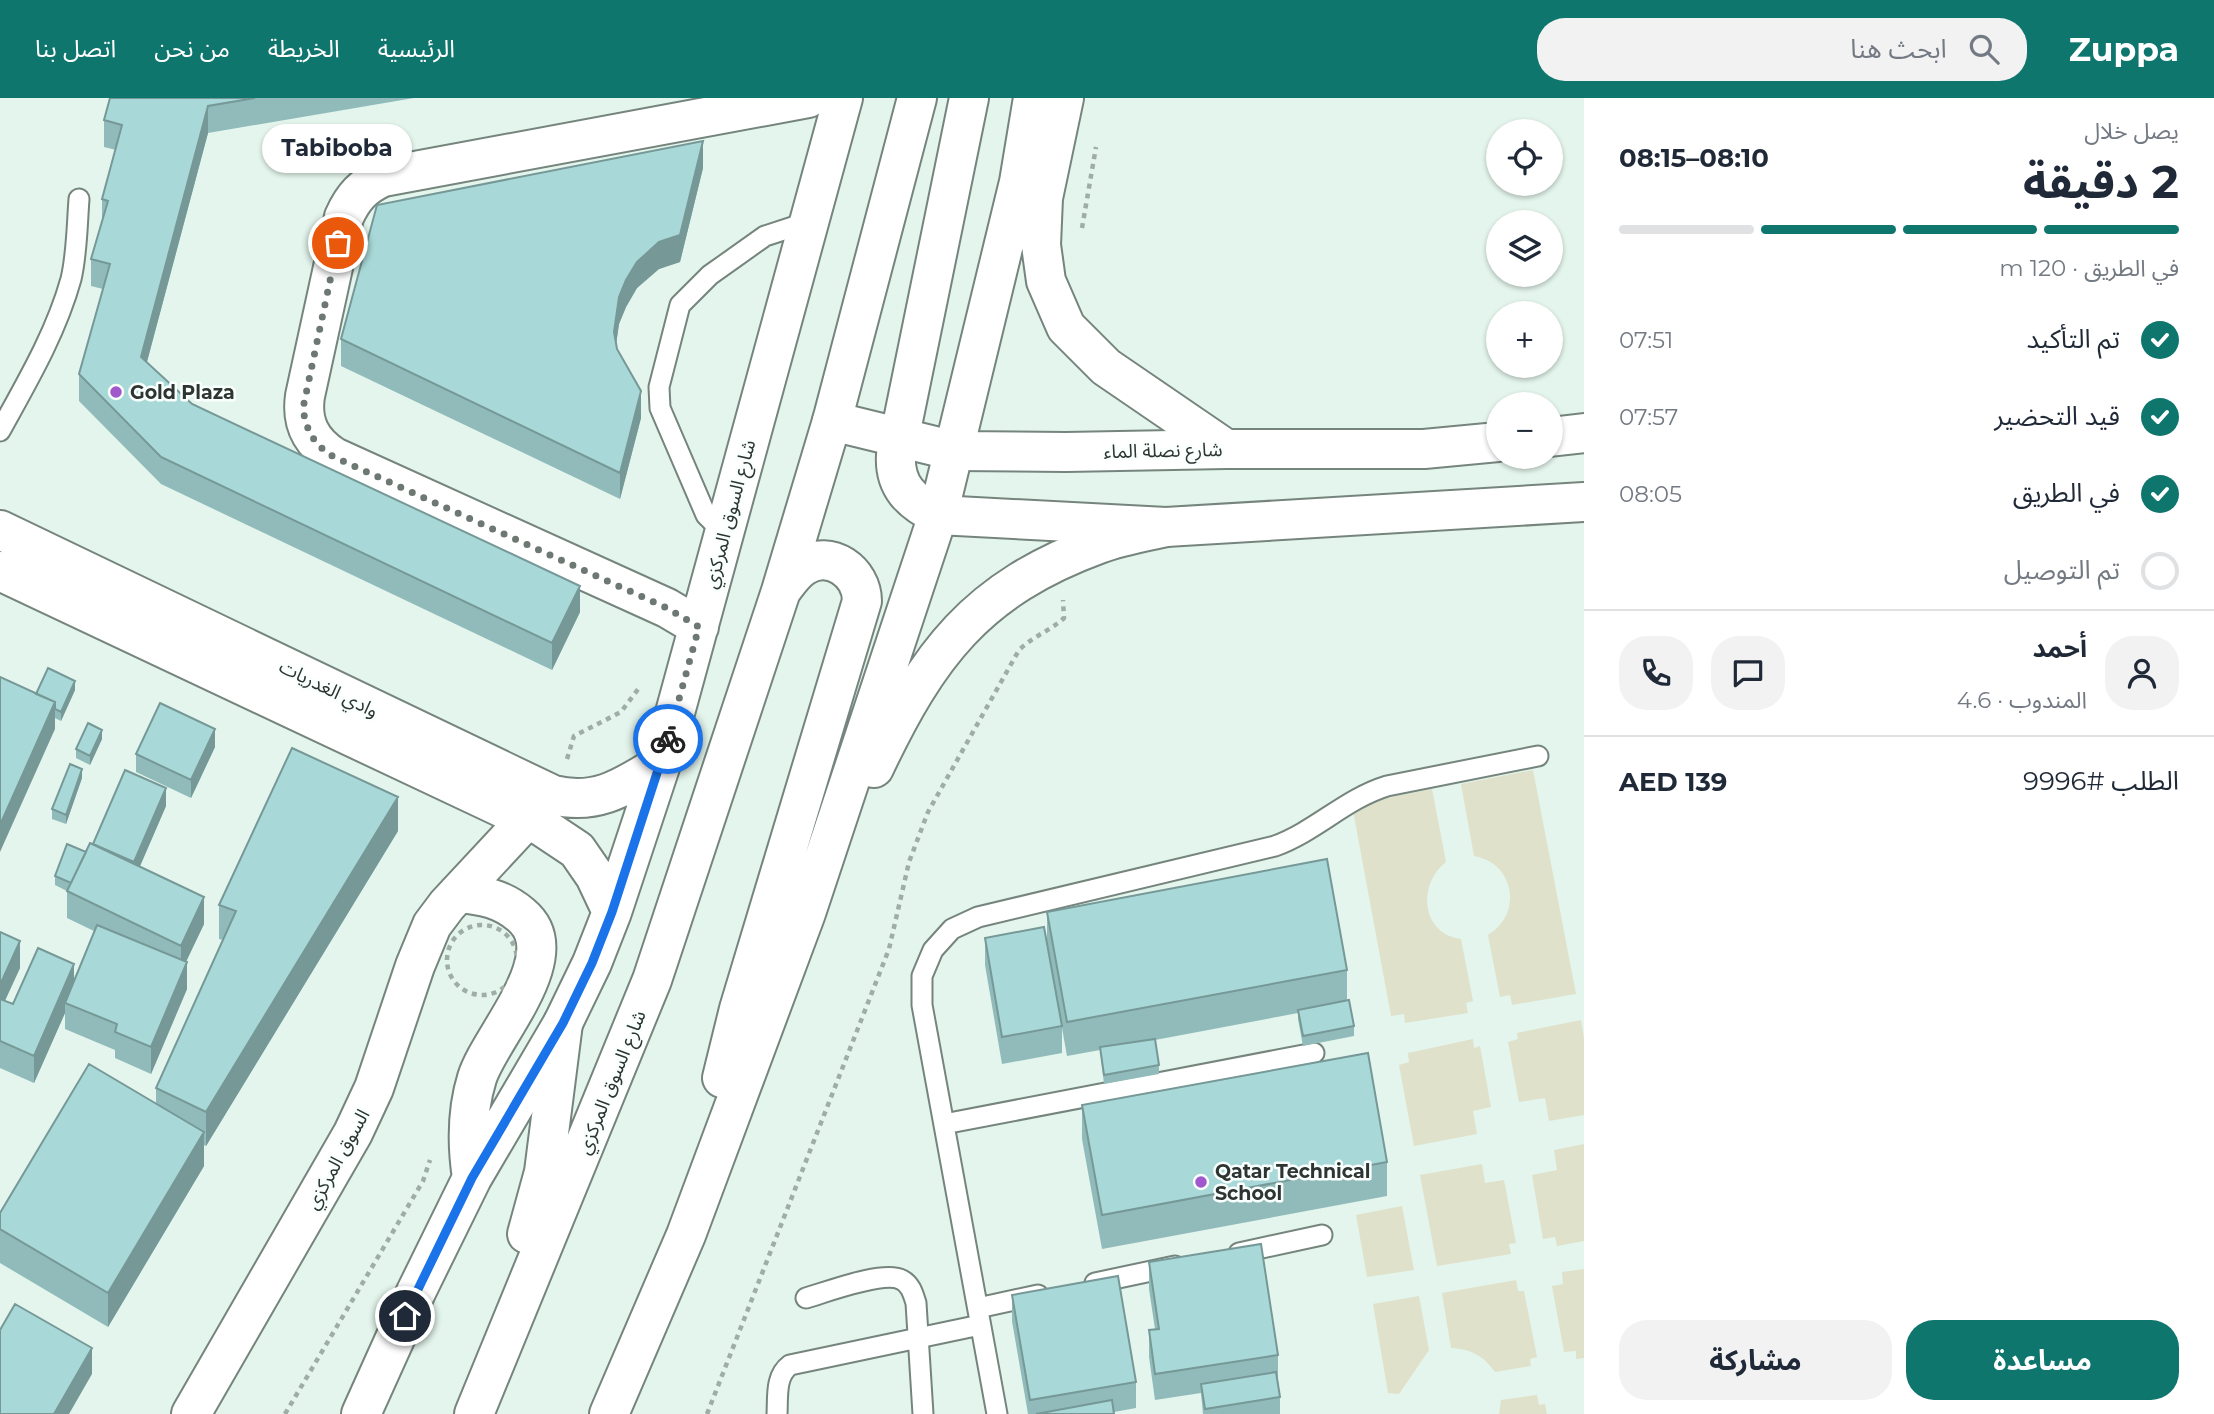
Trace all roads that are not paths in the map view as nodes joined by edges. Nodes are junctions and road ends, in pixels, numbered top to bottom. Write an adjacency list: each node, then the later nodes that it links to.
1 (808, 98): 24 (street)
2 (843, 98): 8 (street, شارع السوق المركزي)
3 (917, 98): 9 (street, شارع السوق المركزي)
4 (969, 98): 13 (street)
5 (1033, 98): 16 (street)
6 (1064, 98): 15 (street)
7 (79, 199): 10 (lane)
8 (808, 222): 21 (street, شارع السوق المركزي); 21 (lane)
9 (832, 421): 13 (street, شارع نصلة الماء); 23 (street, شارع السوق المركزي)
10 (0, 431)
11 (1584, 433): 12 (street)
12 (1563, 435)
13 (898, 436): 16 (street, شارع نصلة الماء); 18 (street)
14 (1486, 443): 15 (street, شارع نصلة الماء)
15 (1226, 449): 16 (street, شارع نصلة الماء)
16 (955, 451): 18 (street)
17 (1584, 502): 19 (street)
18 (938, 515): 19 (street); 30 (street)
19 (1167, 527): 30 (street)
20 (0, 529): 26 (street, وادي الغدريات)
21 (724, 531): 24 (street, شارع السوق المركزي)
22 (0, 571): 27 (street, وادي الغدريات)
23 (781, 591): 35 (street); 40 (street, شارع السوق المركزي)
24 (699, 627): 26 (street, شارع السوق المركزي)
25 (1538, 756): 33 (lane)
26 (662, 764): 29 (street, شارع السوق المركزي)
27 (527, 819): 28 (street, السوق المركزي); 29 (street, وادي الغدريات)
28 (458, 893): 34 (street); 43 (street, السوق المركزي)
29 (612, 912): 31 (street, شارع السوق المركزي)
30 (806, 913): 35 (street)
31 (563, 1023): 34 (street, شارع السوق المركزي); 40 (street)
32 (1314, 1053): 33 (lane)
33 (944, 1124): 41 (lane)
34 (472, 1178): 44 (street, شارع السوق المركزي)
35 (686, 1235): 46 (street)
36 (1322, 1235): 37 (lane)
37 (1216, 1258)
38 (1190, 1263): 41 (lane)
39 (806, 1298): 42 (lane)
40 (517, 1313): 45 (street, شارع السوق المركزي)
41 (979, 1317): 42 (lane); 49 (lane)
42 (920, 1338): 47 (lane); 48 (lane)
43 (191, 1414)
44 (361, 1414)
45 (474, 1414)
46 (609, 1414)
47 (777, 1414)
48 (923, 1414)
49 (997, 1414)

